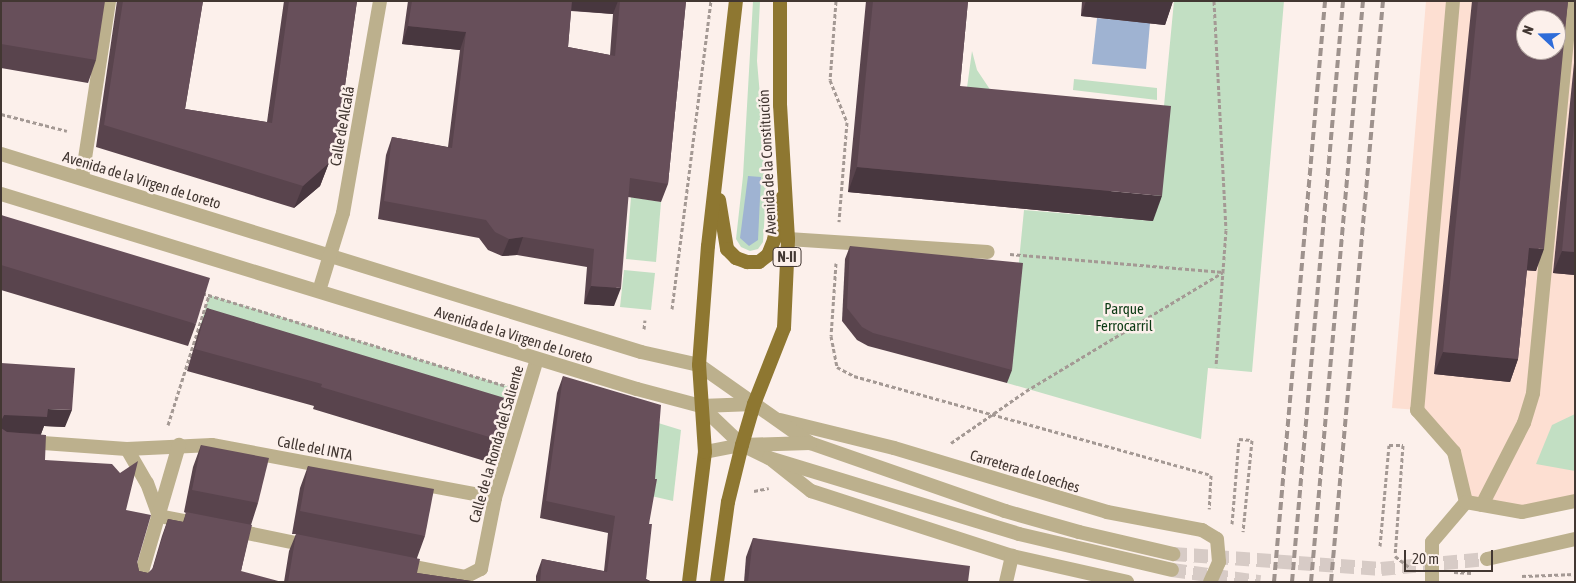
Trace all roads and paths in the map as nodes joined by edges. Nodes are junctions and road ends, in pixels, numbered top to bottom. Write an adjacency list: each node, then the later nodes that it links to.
1 (109, 1): 11 (street)
2 (380, 1): 20 (street, Calle de Alcalá)
3 (711, 1): 25 (path)
4 (736, 1): 14 (main road, N-II)
5 (780, 1): 13 (main road, Avenida de la Constitución / N-II)
6 (836, 1): 18 (path)
7 (1214, 1): 21 (path)
8 (1453, 1): 47 (street)
9 (1571, 1): 48 (street)
10 (1, 114): 11 (path)
11 (87, 137): 15 (street)
12 (1, 154): 15 (street, Avenida de la Virgen de Loreto)
13 (786, 167): 14 (main road, N-II); 17 (main road, Avenida de la Constitución / N-II)
14 (716, 169): 27 (main road, N-II)
15 (82, 178): 20 (street, Avenida de la Virgen de Loreto)
16 (1, 194): 23 (street, Avenida de la Virgen de Loreto)
17 (788, 239): 18 (street); 30 (main road, Avenida de la Constitución / N-II)
18 (837, 242): 19 (street); 32 (path)
19 (988, 252): 21 (path)
20 (330, 254): 23 (street); 27 (street, Avenida de la Virgen de Loreto)
21 (1223, 272): 28 (path); 32 (path)
22 (199, 292): 24 (path)
23 (319, 292): 26 (street, Avenida de la Virgen de Loreto)
24 (209, 295): 29 (path); 34 (path)
25 (672, 309)
26 (537, 359): 29 (street, Calle de la Ronda del Saliente); 31 (street, Avenida de la Virgen de Loreto)
27 (698, 365): 30 (street, Carretera de Loeches); 31 (main road, N-II)
28 (1216, 366)
29 (527, 393): 45 (street, Calle de la Ronda del Saliente)
30 (754, 404): 31 (street); 33 (street, Carretera de Loeches); 38 (main road, Avenida de la Constitución / N-II)
31 (701, 406): 38 (street); 41 (main road, N-II)
32 (996, 415): 39 (path); 50 (path)
33 (780, 420): 36 (street, Carretera de Loeches); 68 (street, Carretera de Loeches)
34 (168, 426)
35 (1, 440): 40 (street)
36 (810, 443): 38 (street, Carretera de Loeches); 56 (street, Carretera de Loeches)
37 (179, 445): 40 (street, Calle del INTA); 45 (street, Calle del INTA); 49 (street)
38 (742, 445): 41 (street, Carretera de Loeches); 42 (street); 65 (main road, Avenida de la Constitución / N-II)
39 (947, 445)
40 (127, 449): 49 (street)
41 (706, 452): 64 (main road, N-II)
42 (769, 458): 57 (street); 61 (street)
43 (773, 488): 44 (path)
44 (750, 493)
45 (495, 498): 60 (street, Calle de la Ronda del Saliente)
46 (1575, 501): 48 (street)
47 (1466, 502): 48 (street); 62 (street)
48 (1482, 505)
49 (159, 516): 55 (street); 63 (street)
50 (1214, 517)
51 (1232, 532): 52 (path)
52 (1243, 532)
53 (1575, 539): 59 (street)
54 (1380, 546): 58 (path)
55 (321, 548)
56 (1173, 554)
57 (1012, 556): 66 (street); 67 (street)
58 (1395, 556)
59 (1487, 559)
60 (388, 561)
61 (1172, 570)
62 (1431, 576)
63 (139, 582)
64 (690, 582)
65 (717, 582)
66 (1006, 582)
67 (1127, 582)
68 (1210, 582)

